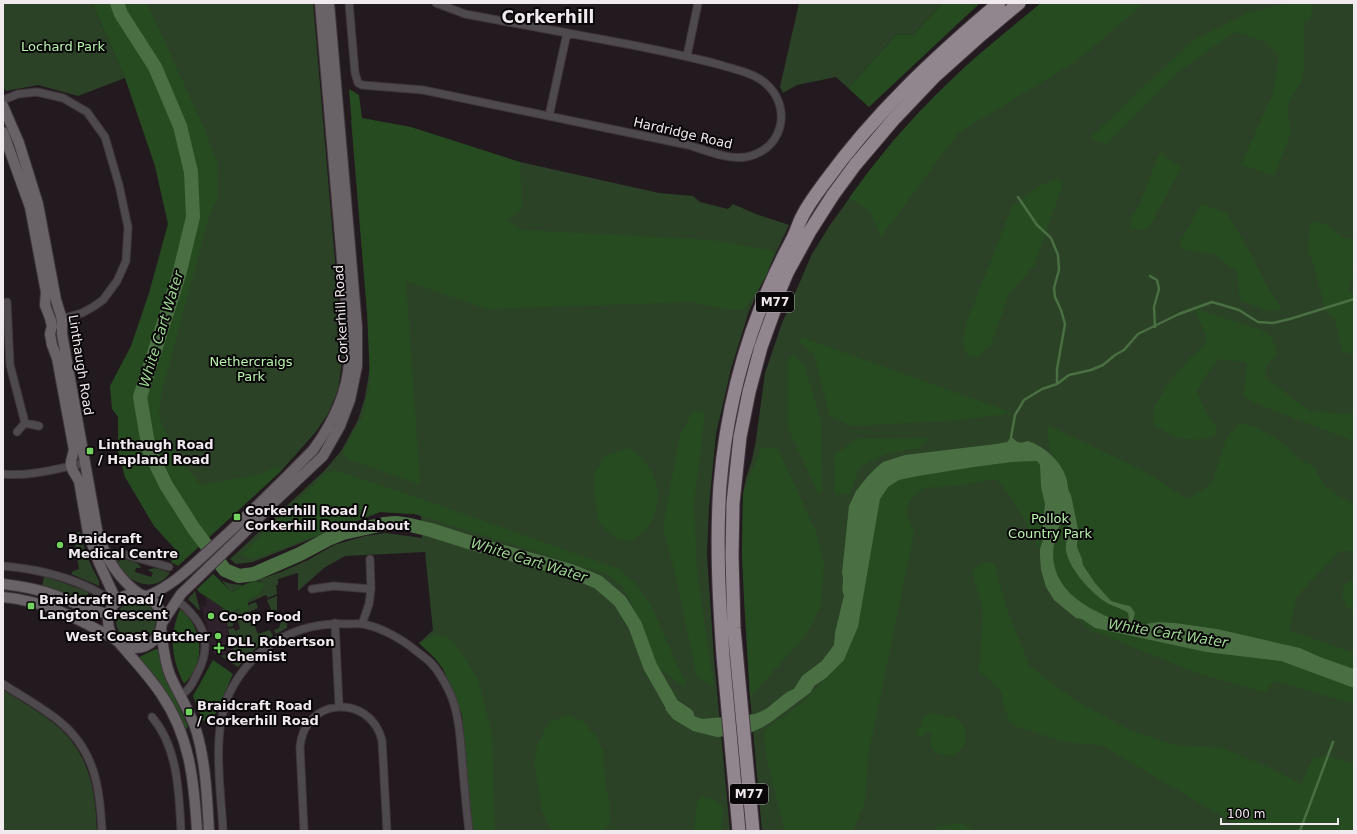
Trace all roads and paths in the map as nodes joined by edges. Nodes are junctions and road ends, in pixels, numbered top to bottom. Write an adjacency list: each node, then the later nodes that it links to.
1 (320, 3): 24 (street, Corkerhill Road)
2 (329, 3): 27 (street, Corkerhill Road)
3 (349, 3): 12 (street, Hardridge Road)
4 (436, 3): 8 (street, Hardridge Road)
5 (698, 3): 9 (street)
6 (999, 3): 56 (highway, M77)
7 (1019, 3): 57 (highway, M77)
8 (567, 34): 9 (street, Hardridge Road); 12 (street)
9 (687, 56): 12 (street, Hardridge Road)
10 (3, 100): 15 (street)
11 (3, 106): 15 (street, Linthaugh Road)
12 (549, 116)
13 (3, 132): 16 (street, Linthaugh Road)
14 (8, 302): 17 (street)
15 (62, 319): 16 (street); 21 (street, Linthaugh Road)
16 (51, 322): 22 (street, Linthaugh Road)
17 (6, 366): 18 (street)
18 (25, 423): 19 (street); 20 (street)
19 (39, 426)
20 (17, 432)
21 (85, 463): 22 (street); 26 (street, Linthaugh Road)
22 (72, 466): 23 (street); 26 (street, Linthaugh Road)
23 (3, 474)
24 (207, 553): 27 (street); 34 (street, Corkerhill Road)
25 (370, 559): 32 (street)
26 (103, 561): 29 (street); 34 (street, Linthaugh Road); 36 (street, Linthaugh Road)
27 (214, 562): 35 (street, Corkerhill Road)
28 (3, 566): 36 (street)
29 (168, 567)
30 (3, 584): 37 (street)
31 (312, 589): 32 (street)
32 (371, 589): 39 (street)
33 (3, 596): 41 (street)
34 (143, 596): 36 (street); 40 (street)
35 (177, 600): 40 (street, Corkerhill Road); 43 (street)
36 (116, 603): 37 (street)
37 (110, 614): 41 (street)
38 (335, 623): 39 (street); 44 (street); 52 (street)
39 (362, 624): 55 (street)
40 (162, 626): 41 (street); 43 (street)
41 (118, 642): 47 (street)
42 (3, 684): 48 (street)
43 (181, 696): 46 (street)
44 (339, 706): 53 (street); 54 (street)
45 (152, 717): 49 (street)
46 (196, 729): 47 (street); 51 (street)
47 (181, 734): 50 (street)
48 (102, 831)
49 (181, 831)
50 (197, 831)
51 (209, 831)
52 (223, 831)
53 (304, 831)
54 (387, 831)
55 (469, 831)
56 (739, 831)
57 (753, 831)

